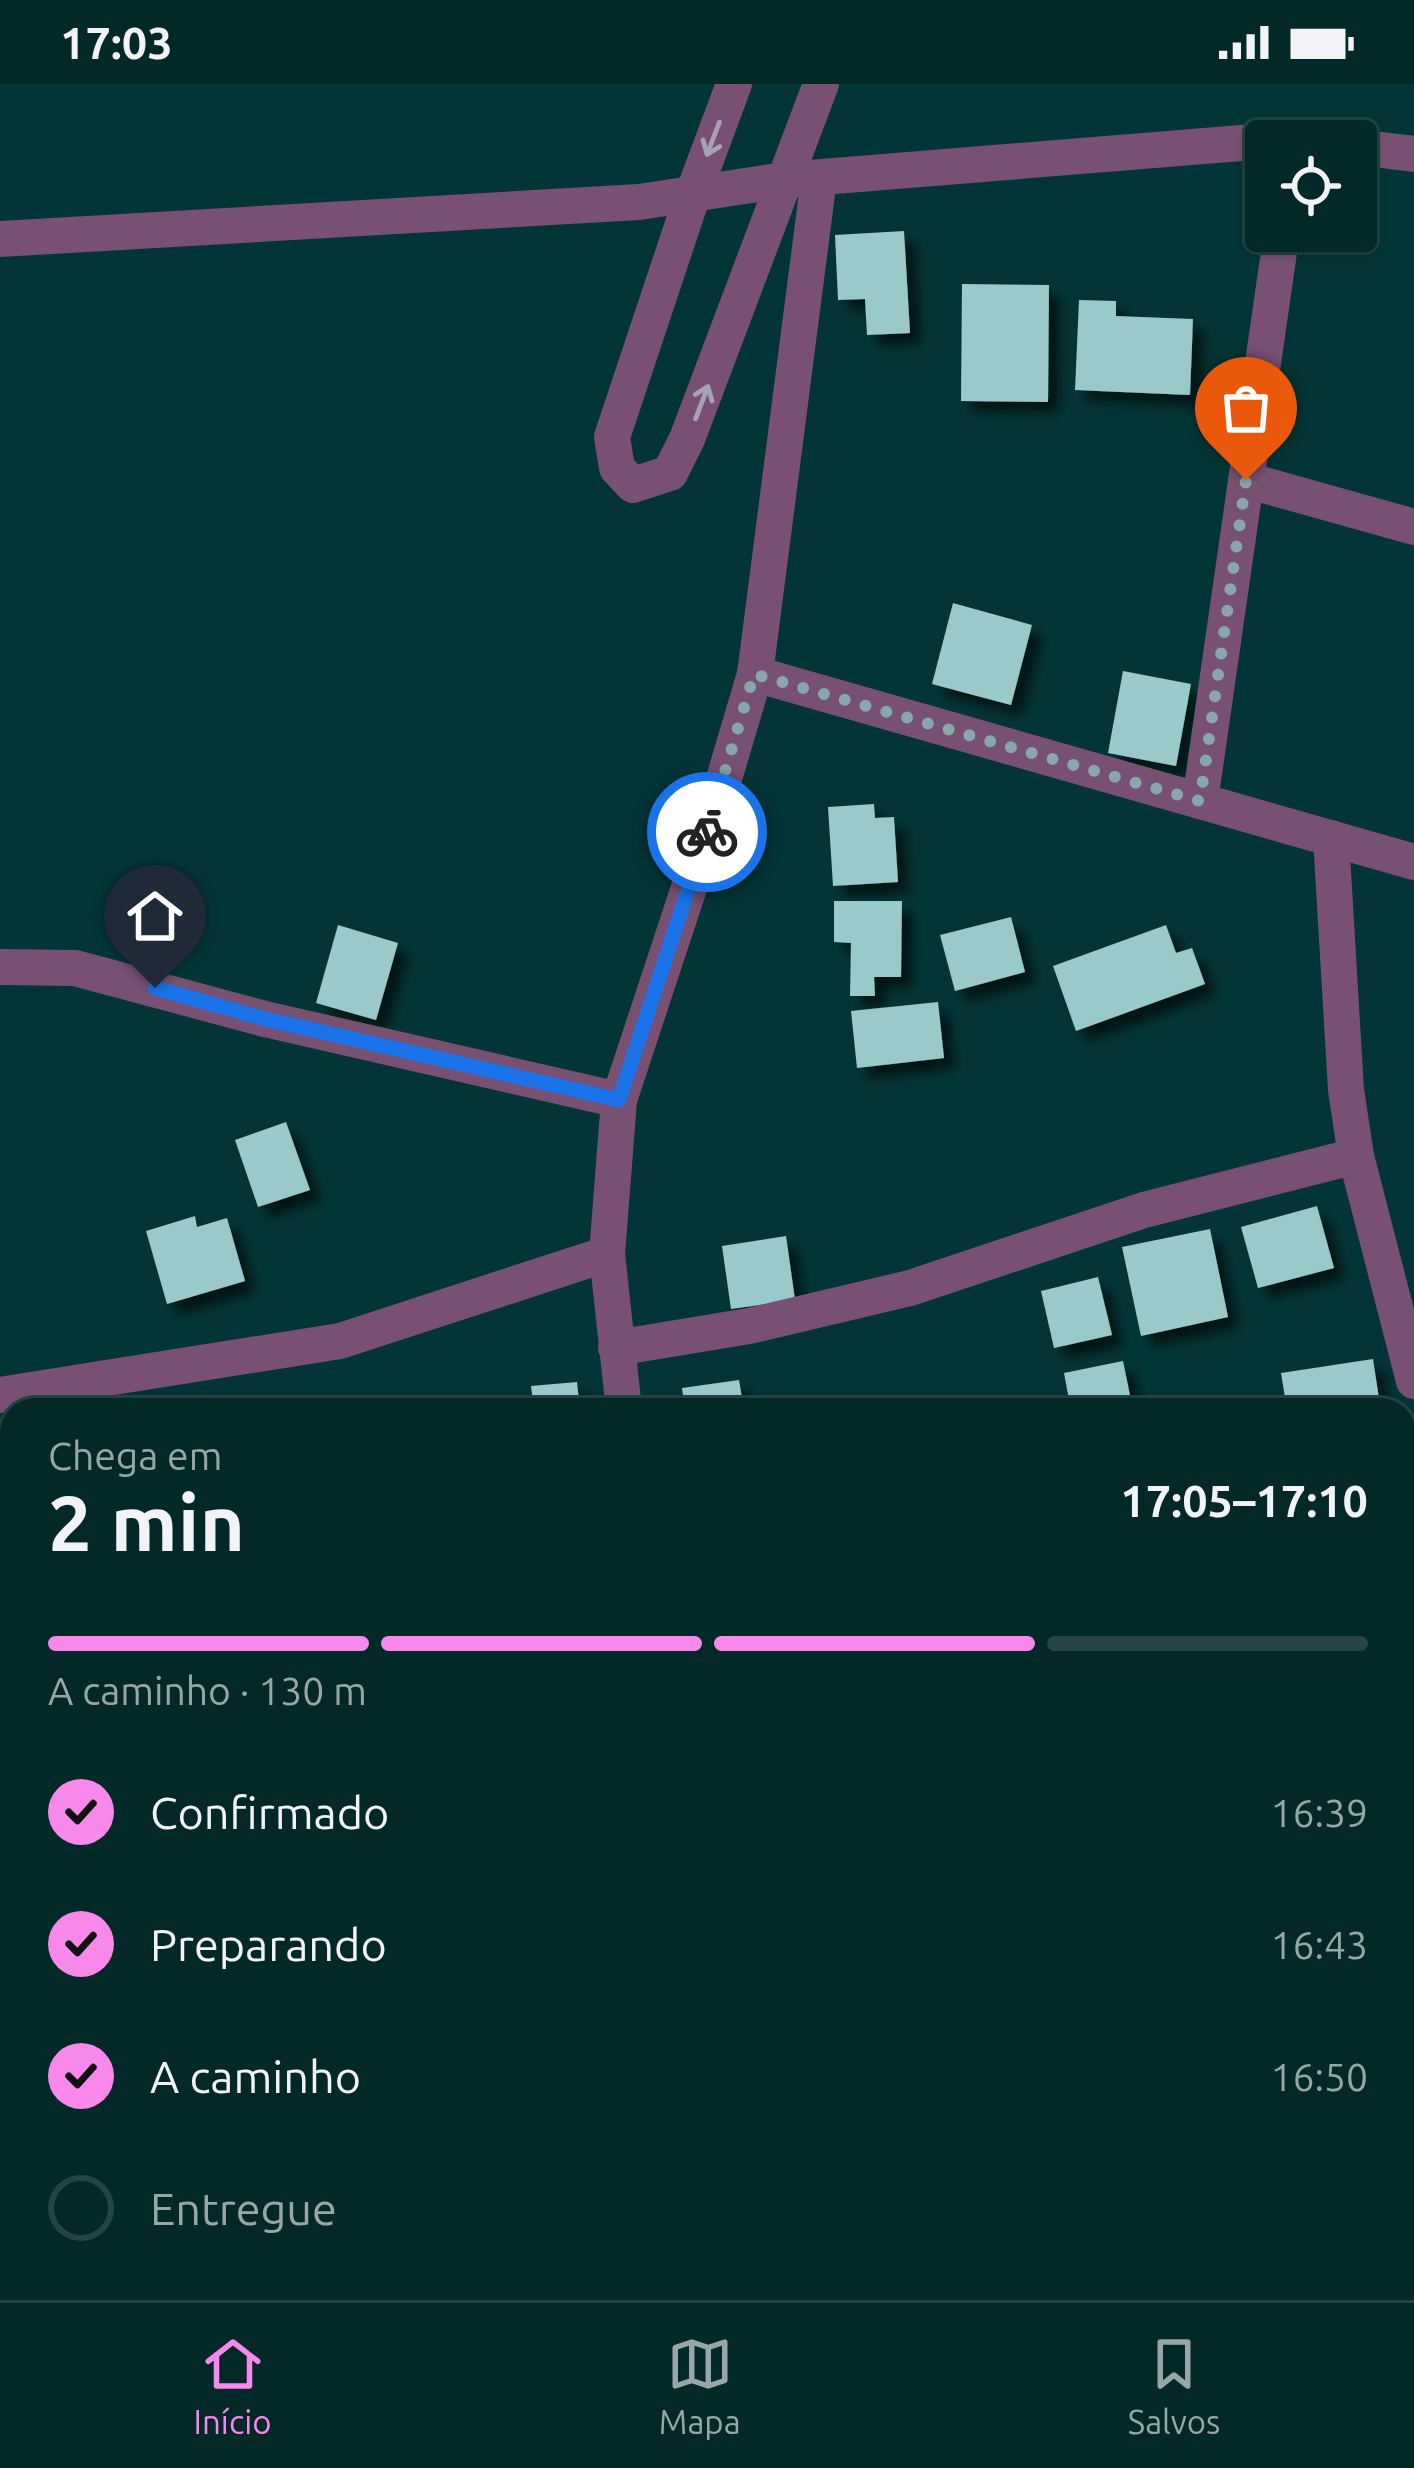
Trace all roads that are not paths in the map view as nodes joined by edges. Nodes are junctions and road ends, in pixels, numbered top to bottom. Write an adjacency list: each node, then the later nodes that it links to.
1 (734, 84): 7 (street, one-way to 7)
2 (821, 84): 6 (street)
3 (1245, 144): 6 (street)
4 (1377, 150): 5 (street)
5 (1414, 154)
6 (802, 179): 7 (street); 7 (street, one-way to 6); 12 (street)
7 (693, 194): 8 (street)
8 (0, 239)
9 (1279, 252): 10 (street)
10 (1246, 480): 11 (street); 13 (street)
11 (1414, 527)
12 (754, 674): 13 (street); 17 (street)
13 (1200, 801): 14 (street)
14 (1330, 838): 15 (street); 18 (street)
15 (1414, 862)
16 (0, 967): 17 (street)
17 (619, 1100): 19 (street)
18 (1356, 1156): 20 (street); 21 (street)
19 (607, 1254): 20 (street); 22 (street)
20 (616, 1348): 23 (street)
21 (1414, 1381)
22 (0, 1395)
23 (622, 1398)

